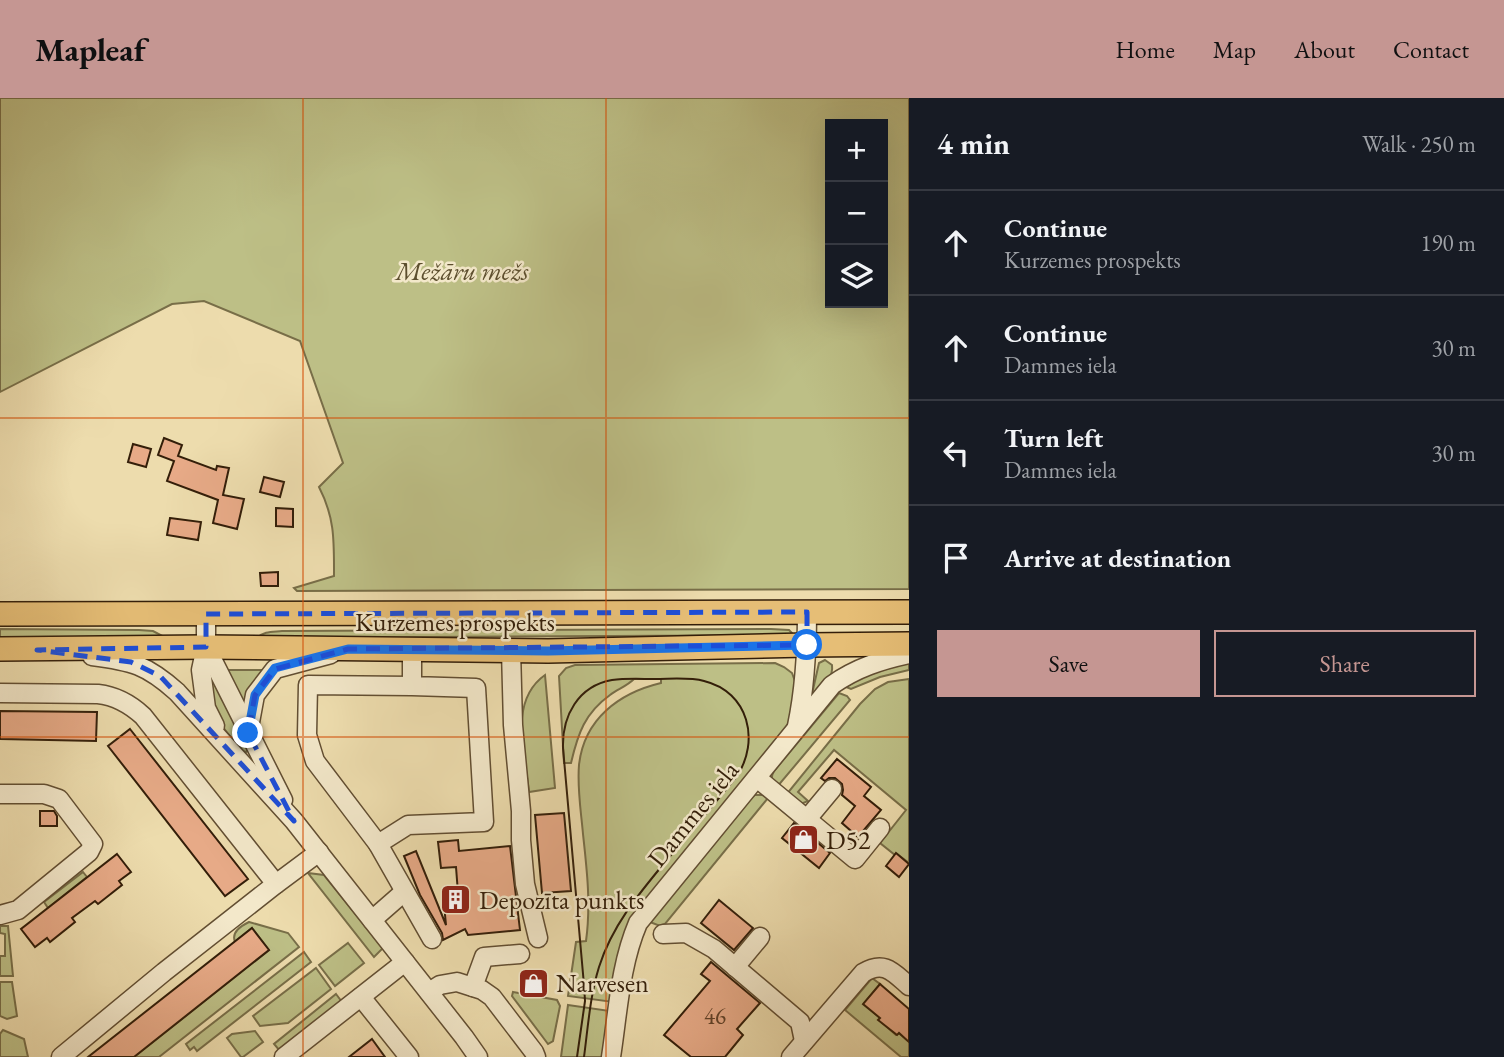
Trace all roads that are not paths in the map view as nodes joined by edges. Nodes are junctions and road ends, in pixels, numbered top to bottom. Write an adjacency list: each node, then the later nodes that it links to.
1 (807, 612): 2 (main road, Kurzemes prospekts); 4 (main road, Kurzemes prospekts); 6 (street, Dammes iela)
2 (909, 612)
3 (0, 614): 4 (main road, Kurzemes prospekts)
4 (206, 614): 7 (street)
5 (909, 644): 6 (main road, Kurzemes prospekts)
6 (807, 645): 12 (main road, Kurzemes prospekts); 16 (street, Dammes iela)
7 (206, 647): 9 (main road, Kurzemes prospekts); 10 (main road, Kurzemes prospekts); 17 (street); 18 (street)
8 (0, 649): 10 (main road, Kurzemes prospekts)
9 (348, 649): 11 (main road, Kurzemes prospekts); 17 (street)
10 (37, 650): 18 (street)
11 (412, 650): 12 (main road, Kurzemes prospekts); 14 (street)
12 (511, 650): 34 (street)
13 (909, 654): 16 (street, Dammes iela)
14 (412, 686): 25 (street); 25 (street)
15 (0, 693): 27 (street)
16 (796, 729): 19 (street, Dammes iela)
17 (248, 733): 23 (street)
18 (225, 744): 23 (street)
19 (757, 778): 22 (street); 48 (street, Dammes iela)
20 (832, 789): 22 (street)
21 (0, 794): 29 (street)
22 (807, 819): 24 (street)
23 (294, 821): 26 (street)
24 (880, 828)
25 (379, 845): 28 (street)
26 (319, 852): 27 (street); 30 (street)
27 (276, 884): 43 (street)
28 (404, 892): 30 (street); 33 (street)
29 (0, 915)
30 (372, 920): 36 (street)
31 (663, 934): 37 (street)
32 (760, 937): 37 (street)
33 (432, 939)
34 (538, 939)
35 (520, 954): 39 (street)
36 (405, 962): 40 (street); 41 (street)
37 (735, 967): 42 (street)
38 (909, 986): 42 (street)
39 (473, 987): 40 (street); 47 (street)
40 (429, 992): 46 (street)
41 (361, 997): 44 (street); 45 (street)
42 (804, 1041): 49 (street)
43 (61, 1057)
44 (284, 1057)
45 (409, 1057)
46 (478, 1057)
47 (536, 1057)
48 (611, 1057)
49 (791, 1057)

